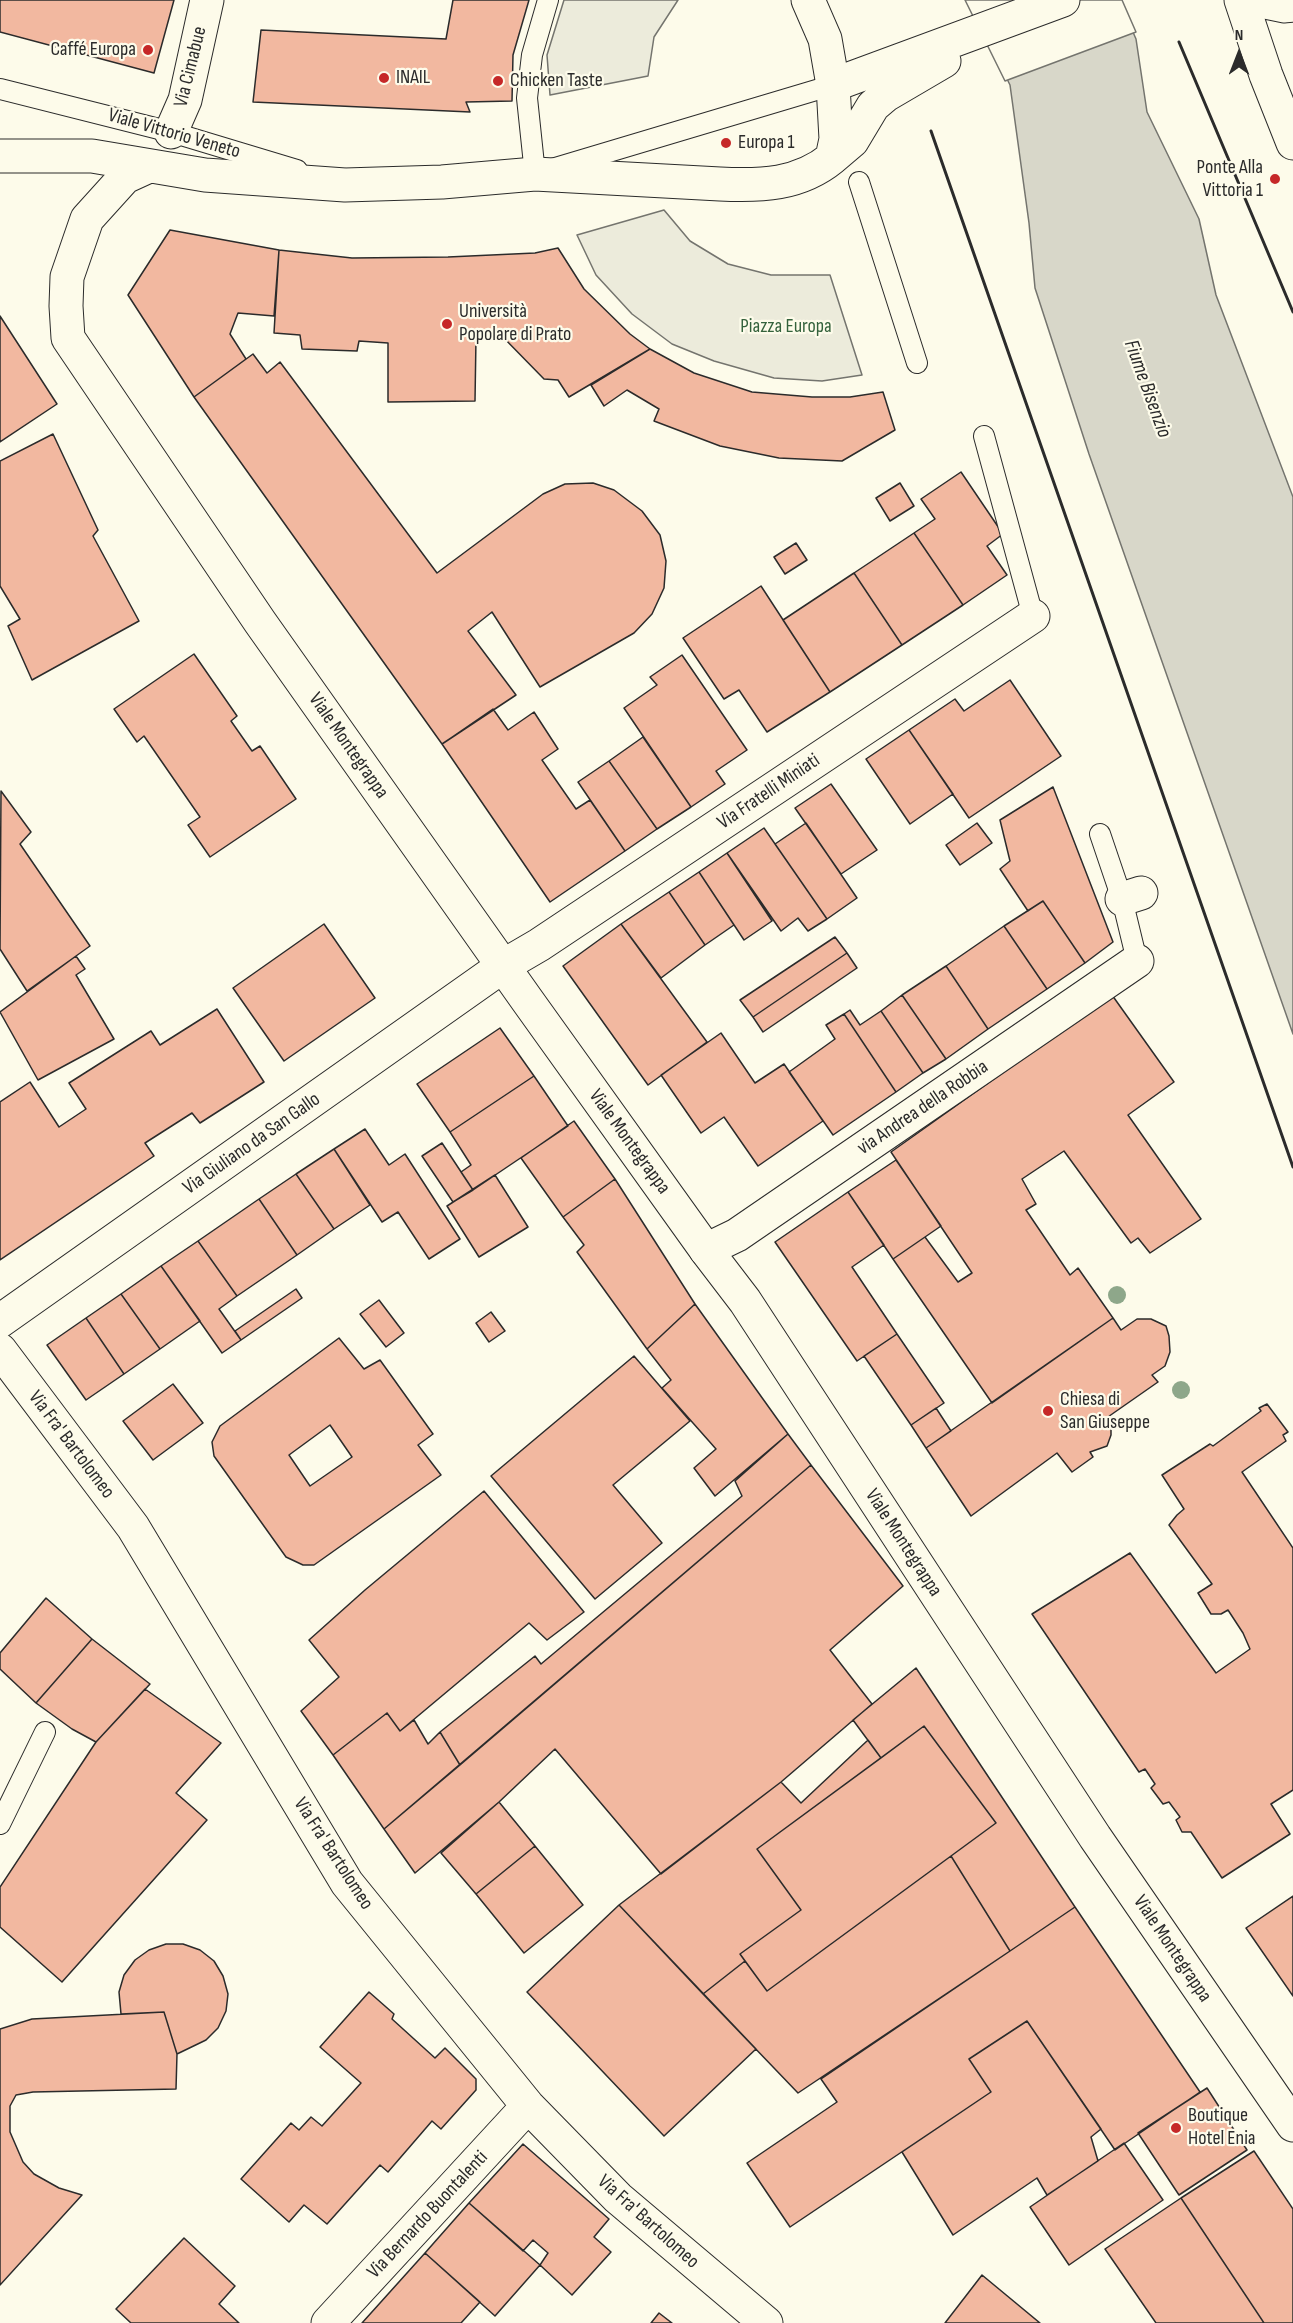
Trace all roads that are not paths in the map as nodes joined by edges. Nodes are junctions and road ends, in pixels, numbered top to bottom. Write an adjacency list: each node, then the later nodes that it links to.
1 (207, 0): 11 (street, Via Cimabue)
2 (548, 0): 16 (lane)
3 (808, 0): 9 (street)
4 (1064, 0): 8 (street)
5 (1241, 0): 12 (street)
6 (1256, 0): 7 (street)
7 (1293, 5)
8 (1005, 23): 9 (street); 14 (street)
9 (833, 85): 14 (street); 16 (lane)
10 (0, 89): 11 (lane, Viale Vittorio Veneto)
11 (171, 132): 18 (lane, Viale Vittorio Veneto)
12 (1293, 143)
13 (0, 156): 15 (street, Viale Vittorio Veneto)
14 (832, 158): 16 (street)
15 (149, 166): 18 (street, Viale Vittorio Veneto); 24 (street, Viale Montegrappa)
16 (535, 174): 18 (street, Viale Vittorio Veneto)
17 (859, 182): 19 (lane)
18 (345, 185)
19 (917, 363)
20 (984, 436): 21 (lane)
21 (1033, 616): 24 (street, Via Fratelli Miniati)
22 (1100, 834): 23 (lane)
23 (1137, 961): 25 (street, via Andrea della Robbia)
24 (503, 966): 25 (street, Viale Montegrappa); 26 (street, Via Giuliano da San Gallo)
25 (706, 1250): 31 (street, Viale Montegrappa)
26 (0, 1321)
27 (0, 1350): 30 (street, Via Fra' Bartolomeo)
28 (45, 1732): 29 (lane)
29 (0, 1824)
30 (528, 2106): 32 (street, Via Bernardo Buontalenti); 33 (street, Via Fra' Bartolomeo)
31 (1293, 2126)
32 (328, 2323)
33 (766, 2323)

